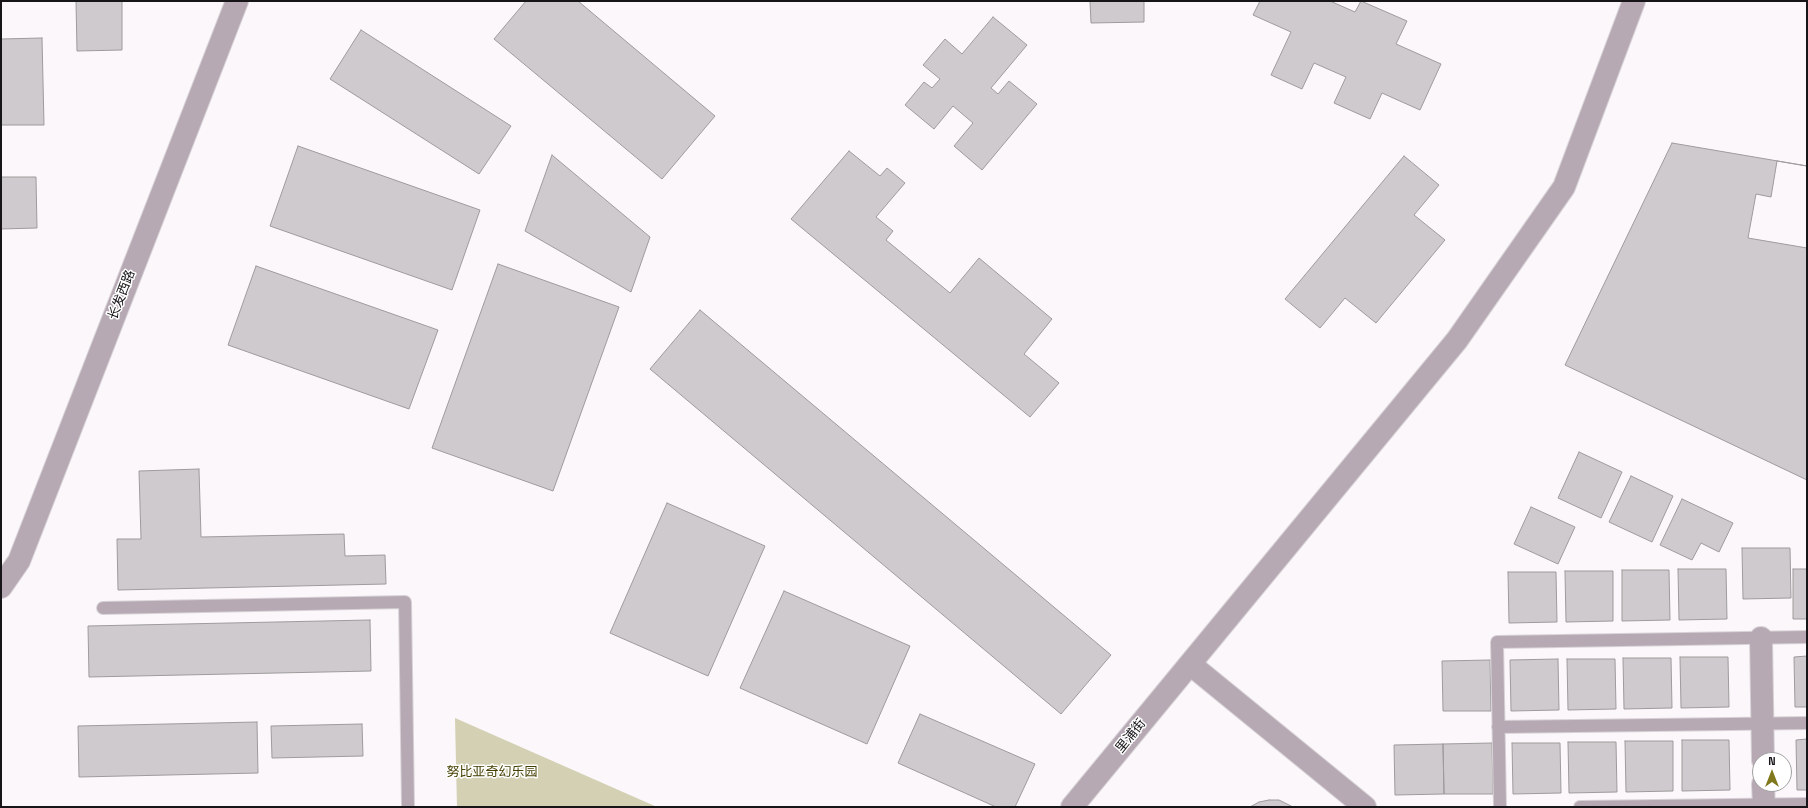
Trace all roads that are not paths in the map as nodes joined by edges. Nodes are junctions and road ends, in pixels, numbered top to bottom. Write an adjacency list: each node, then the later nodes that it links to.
1 (237, 1): 3 (street, 长发西路)
2 (1634, 1): 7 (street, 里浦街)
3 (1, 587)
4 (103, 608): 14 (lane)
5 (1807, 637): 6 (lane)
6 (1761, 638): 8 (street); 10 (lane)
7 (1190, 664): 15 (street, 里浦街); 16 (street)
8 (1762, 723): 9 (lane); 10 (lane); 11 (street)
9 (1807, 723)
10 (1498, 727): 17 (lane)
11 (1763, 752)
12 (1763, 798): 13 (lane); 18 (lane)
13 (1807, 804)
14 (408, 807)
15 (1072, 807)
16 (1365, 807)
17 (1500, 807)
18 (1580, 807)

